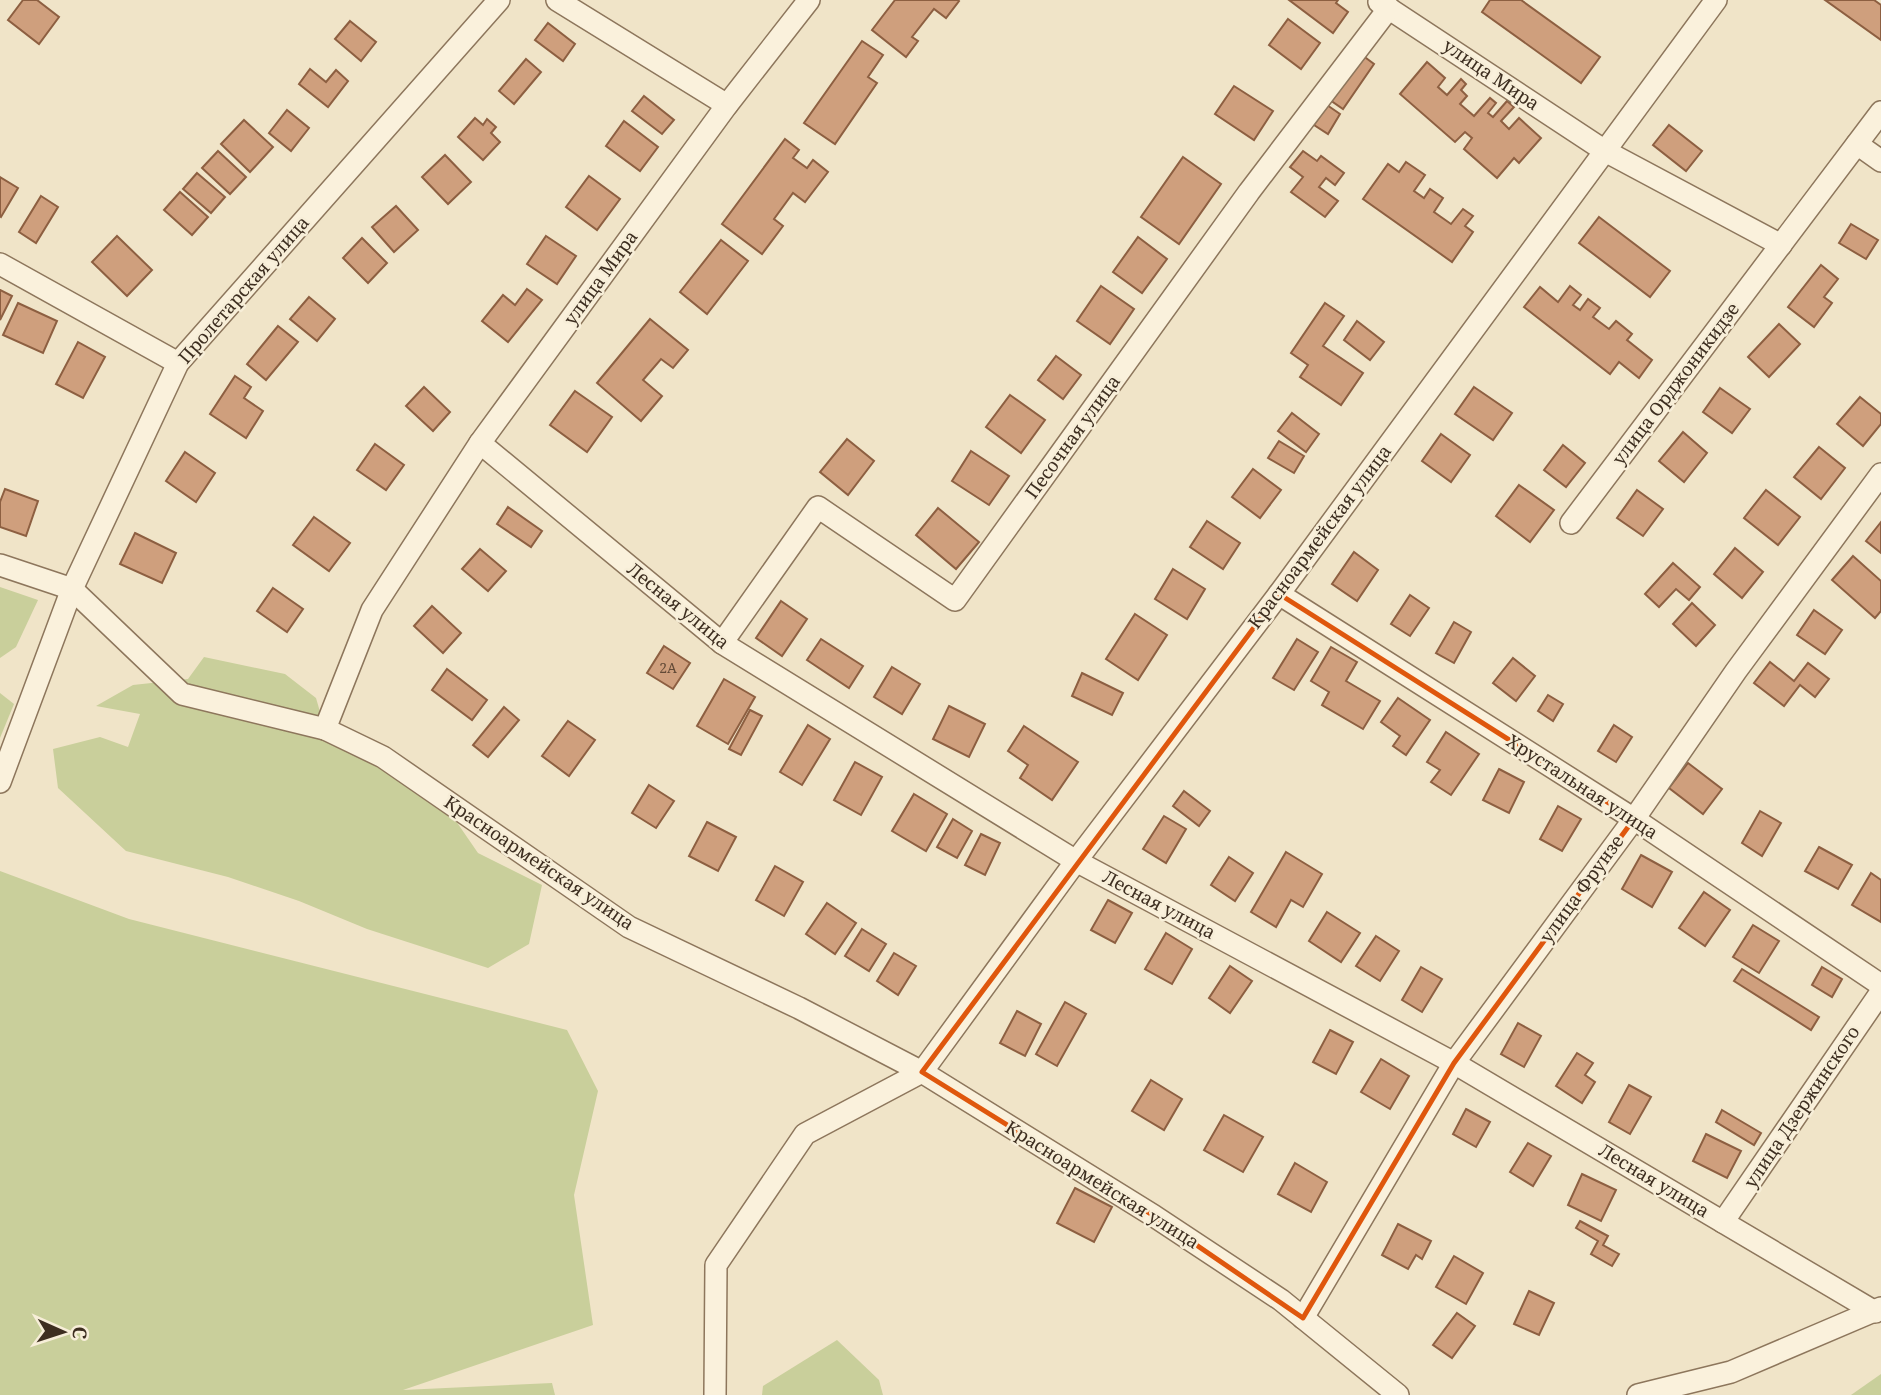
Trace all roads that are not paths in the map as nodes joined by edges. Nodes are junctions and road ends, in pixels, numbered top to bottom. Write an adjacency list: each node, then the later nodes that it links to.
1 (499, 0): 13 (street, Пролетарская улица)
2 (557, 0): 6 (street)
3 (809, 0): 6 (street, улица Мира)
4 (1716, 0): 9 (street, Красноармейская улица)
5 (1382, 4): 9 (street, улица Мира); 20 (street, Песочная улица)
6 (727, 104): 14 (street, улица Мира)
7 (1881, 112): 8 (street, улица Орджоникидзе)
8 (1857, 144): 10 (street); 11 (street, улица Орджоникидзе)
9 (1605, 151): 11 (street); 19 (street, Красноармейская улица)
10 (1881, 161)
11 (1781, 245): 16 (street, улица Орджоникидзе)
12 (0, 264): 13 (street)
13 (178, 363): 18 (street, Пролетарская улица)
14 (480, 443): 20 (street, Лесная улица); 21 (street, улица Мира)
15 (1881, 474): 23 (street, улица Фрунзе)
16 (1572, 523)
17 (0, 565): 18 (street)
18 (72, 589): 21 (street, Красноармейская улица); 22 (street, Пролетарская улица)
19 (1279, 594): 23 (street, Хрустальная улица); 24 (street, Красноармейская улица)
20 (722, 643): 24 (street, Лесная улица)
21 (325, 729): 28 (street, Красноармейская улица)
22 (0, 782)
23 (1634, 819): 25 (street, Хрустальная улица); 27 (street, улица Фрунзе)
24 (1076, 861): 27 (street, Лесная улица); 28 (street, Красноармейская улица)
25 (1881, 985)
26 (1881, 992): 29 (street, улица Дзержинского)
27 (1454, 1063): 29 (street, Лесная улица); 31 (street, улица Фрунзе)
28 (922, 1072): 31 (street, Красноармейская улица); 32 (street)
29 (1723, 1222): 30 (street, Лесная улица)
30 (1878, 1310): 34 (street)
31 (1303, 1318): 33 (street)
32 (715, 1395)
33 (1398, 1395)
34 (1638, 1395)

